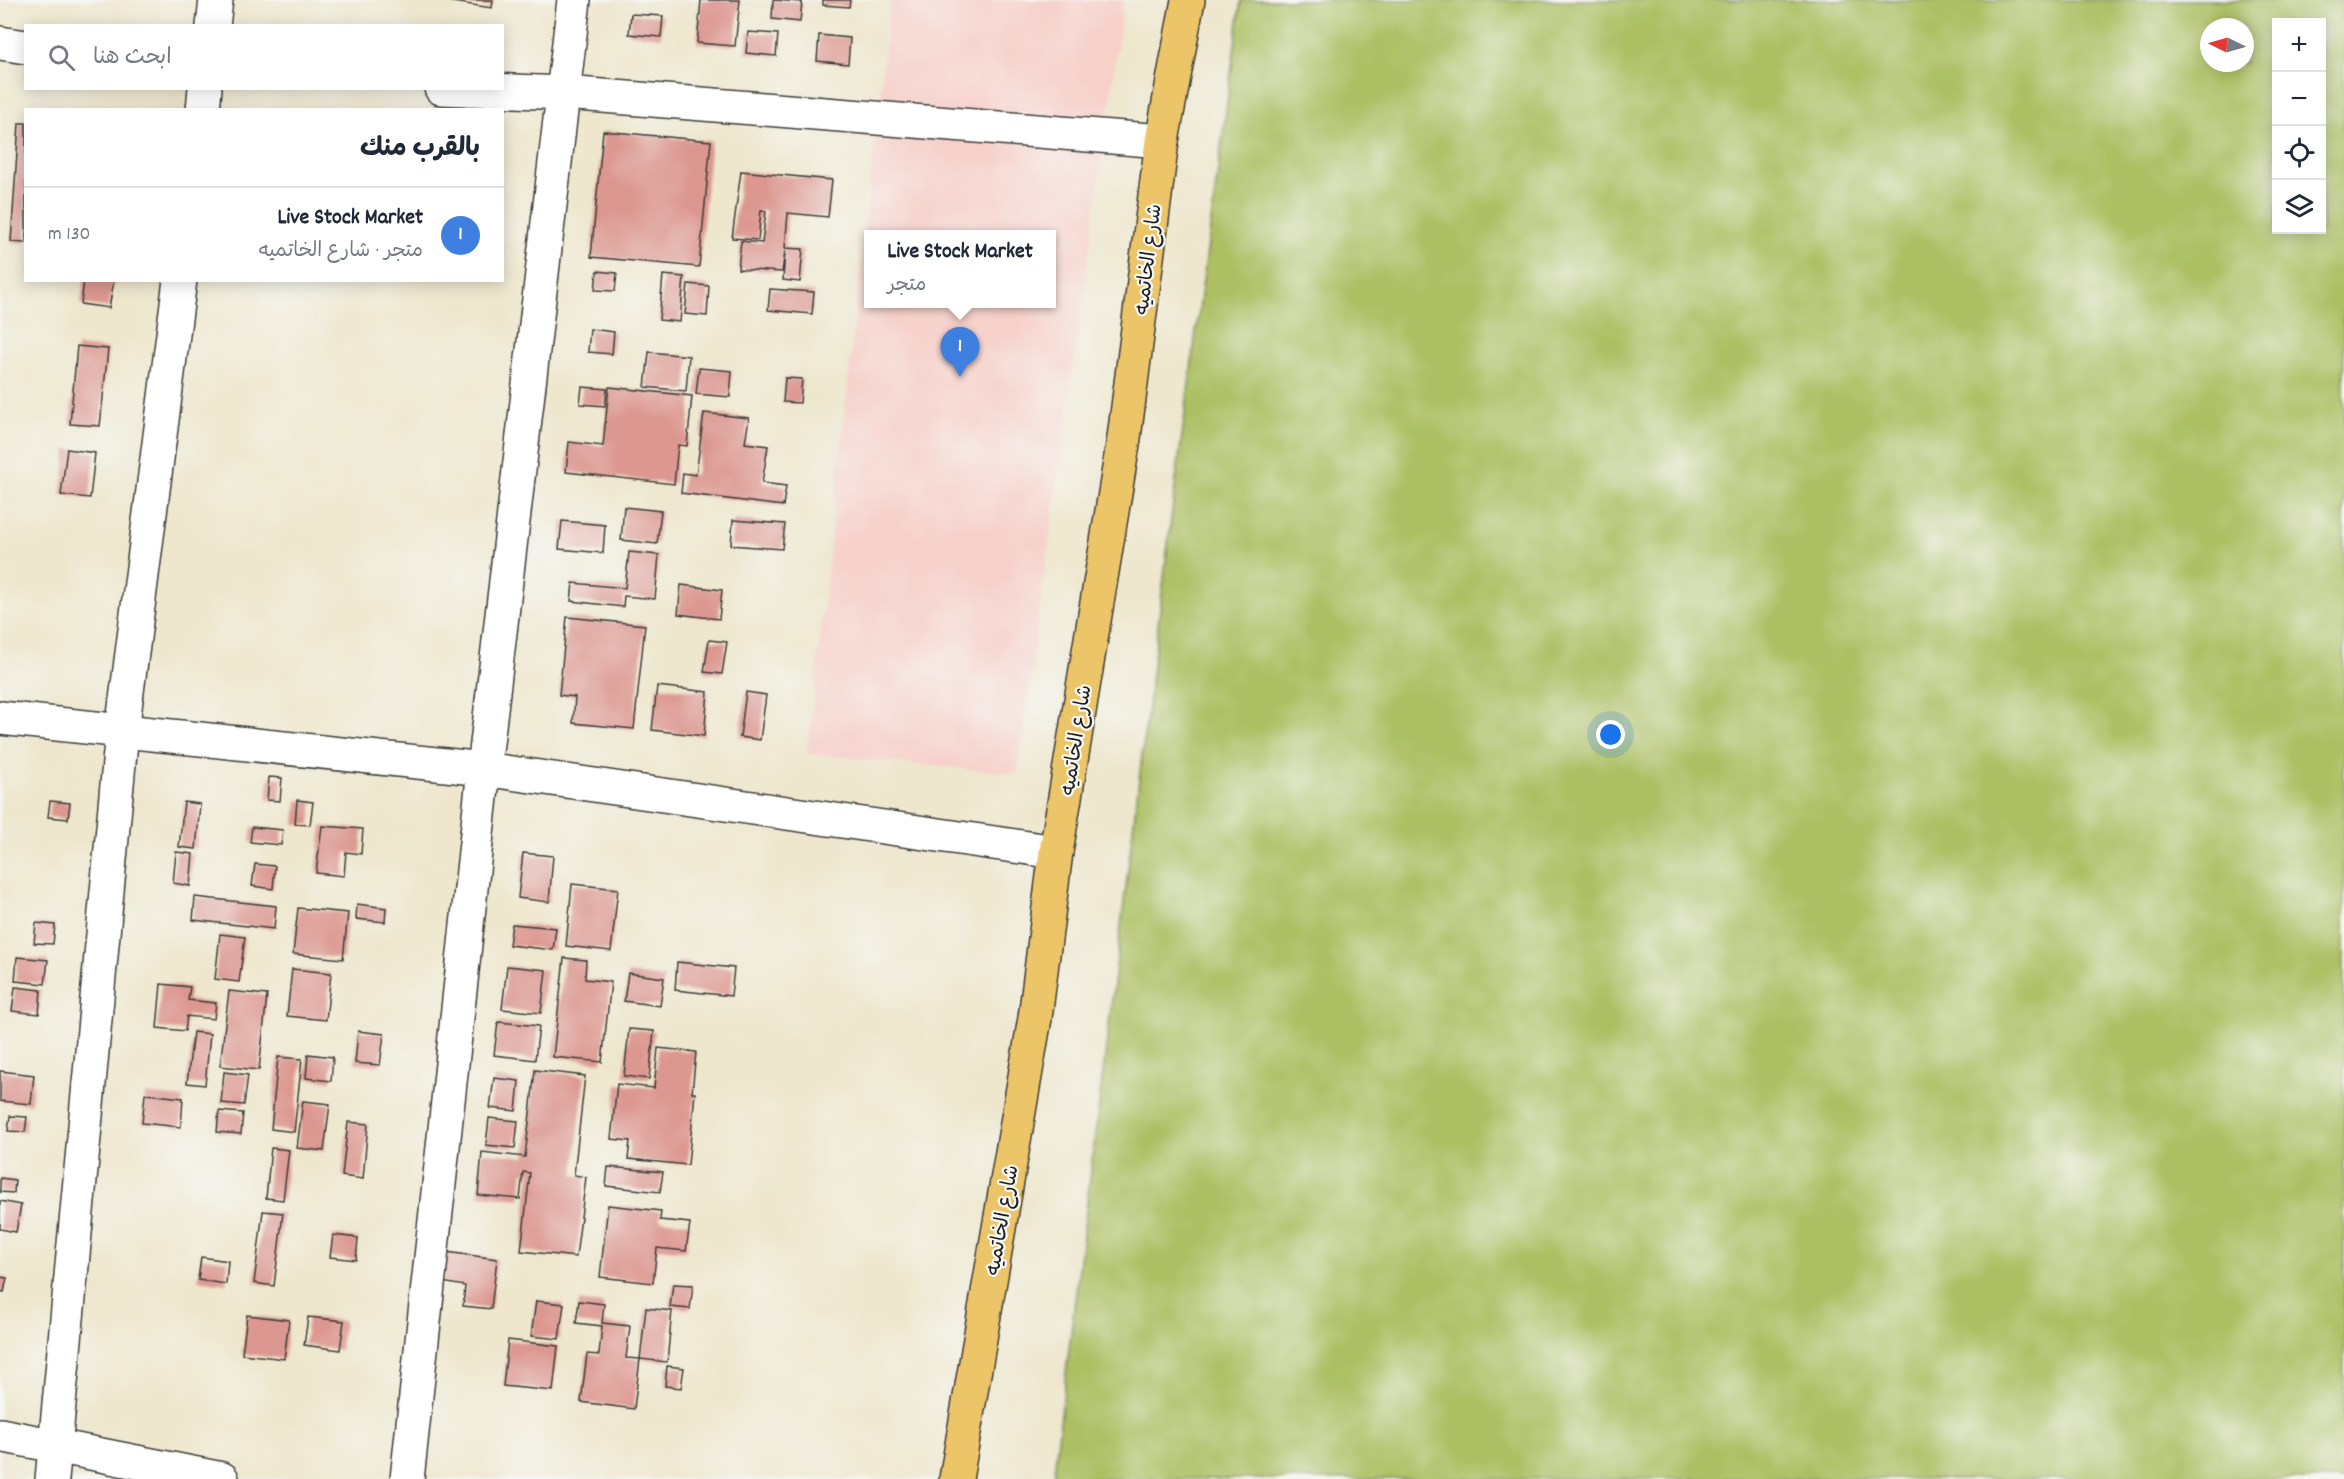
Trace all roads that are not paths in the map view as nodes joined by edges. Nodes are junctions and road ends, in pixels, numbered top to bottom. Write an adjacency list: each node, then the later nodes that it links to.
1 (216, 0): 4 (street)
2 (574, 0): 9 (street)
3 (1188, 0): 11 (main road, شارع الخاتميه)
4 (213, 24)
5 (0, 42): 6 (street)
6 (24, 47)
7 (206, 90): 10 (street)
8 (491, 90): 9 (street)
9 (565, 93): 11 (street); 15 (street)
10 (203, 108)
11 (1162, 141): 16 (main road, شارع الخاتميه)
12 (180, 282): 14 (street)
13 (0, 718): 14 (street)
14 (122, 732): 15 (street); 18 (street)
15 (484, 769): 16 (street); 21 (street)
16 (1056, 852): 22 (main road, شارع الخاتميه)
17 (0, 1435): 18 (street)
18 (56, 1446): 19 (street); 20 (street)
19 (52, 1479)
20 (222, 1479)
21 (407, 1479)
22 (956, 1479)

